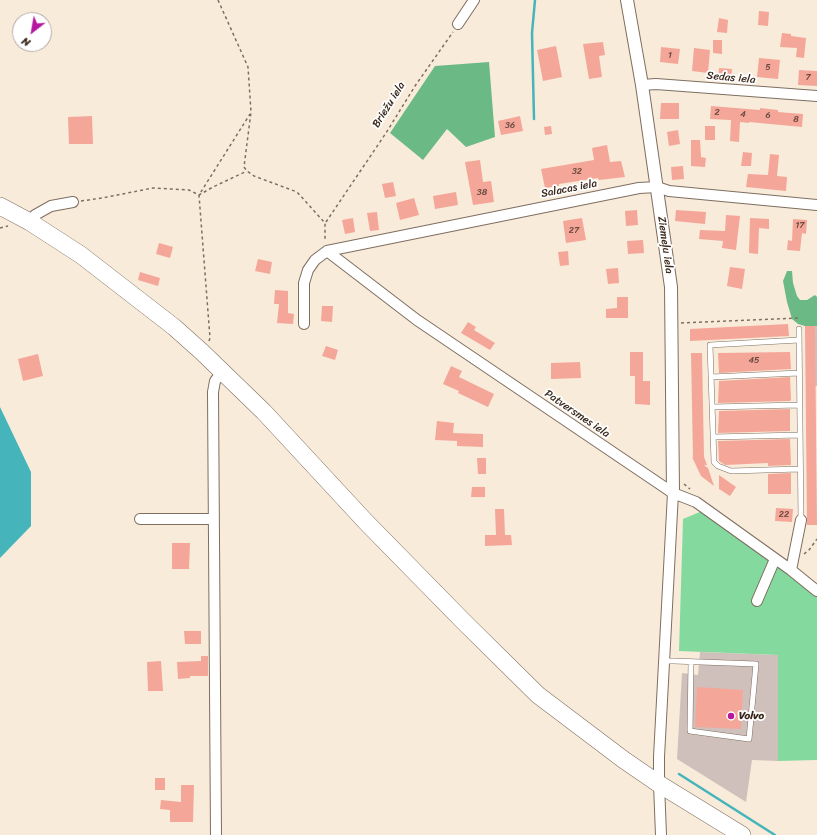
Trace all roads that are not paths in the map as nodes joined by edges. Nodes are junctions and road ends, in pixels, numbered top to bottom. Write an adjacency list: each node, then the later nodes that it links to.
1 (474, 0): 3 (street)
2 (627, 0): 4 (street, Ziemeļu iela)
3 (458, 24)
4 (642, 85): 5 (street, Sedas iela); 6 (street, Ziemeļu iela)
5 (817, 96)
6 (657, 187): 8 (street, Salacas iela); 11 (street, Salacas iela); 23 (street, Ziemeļu iela)
7 (73, 202): 10 (street)
8 (817, 205)
9 (0, 206): 10 (highway)
10 (30, 222): 15 (highway)
11 (327, 251): 12 (street); 23 (street, Patversmes iela)
12 (304, 324)
13 (799, 329): 14 (lane)
14 (799, 340): 16 (lane); 17 (lane)
15 (222, 372): 25 (street); 33 (highway)
16 (799, 373): 17 (lane); 18 (lane)
17 (711, 377): 19 (lane)
18 (799, 405): 19 (lane); 20 (lane)
19 (712, 407): 21 (lane)
20 (800, 435): 21 (lane); 22 (lane)
21 (713, 437): 22 (lane)
22 (800, 469): 26 (lane)
23 (673, 493): 27 (street, Patversmes iela); 31 (street)
24 (140, 519): 25 (street)
25 (213, 520): 34 (street)
26 (801, 520): 28 (street)
27 (775, 558): 28 (street, Patversmes iela); 30 (street)
28 (792, 566): 29 (street, Patversmes iela)
29 (817, 591)
30 (757, 601)
31 (665, 661): 32 (lane); 33 (street)
32 (692, 662): 32 (lane)
33 (659, 784): 35 (street); 36 (highway)
34 (216, 835)
35 (661, 835)
36 (742, 835)

